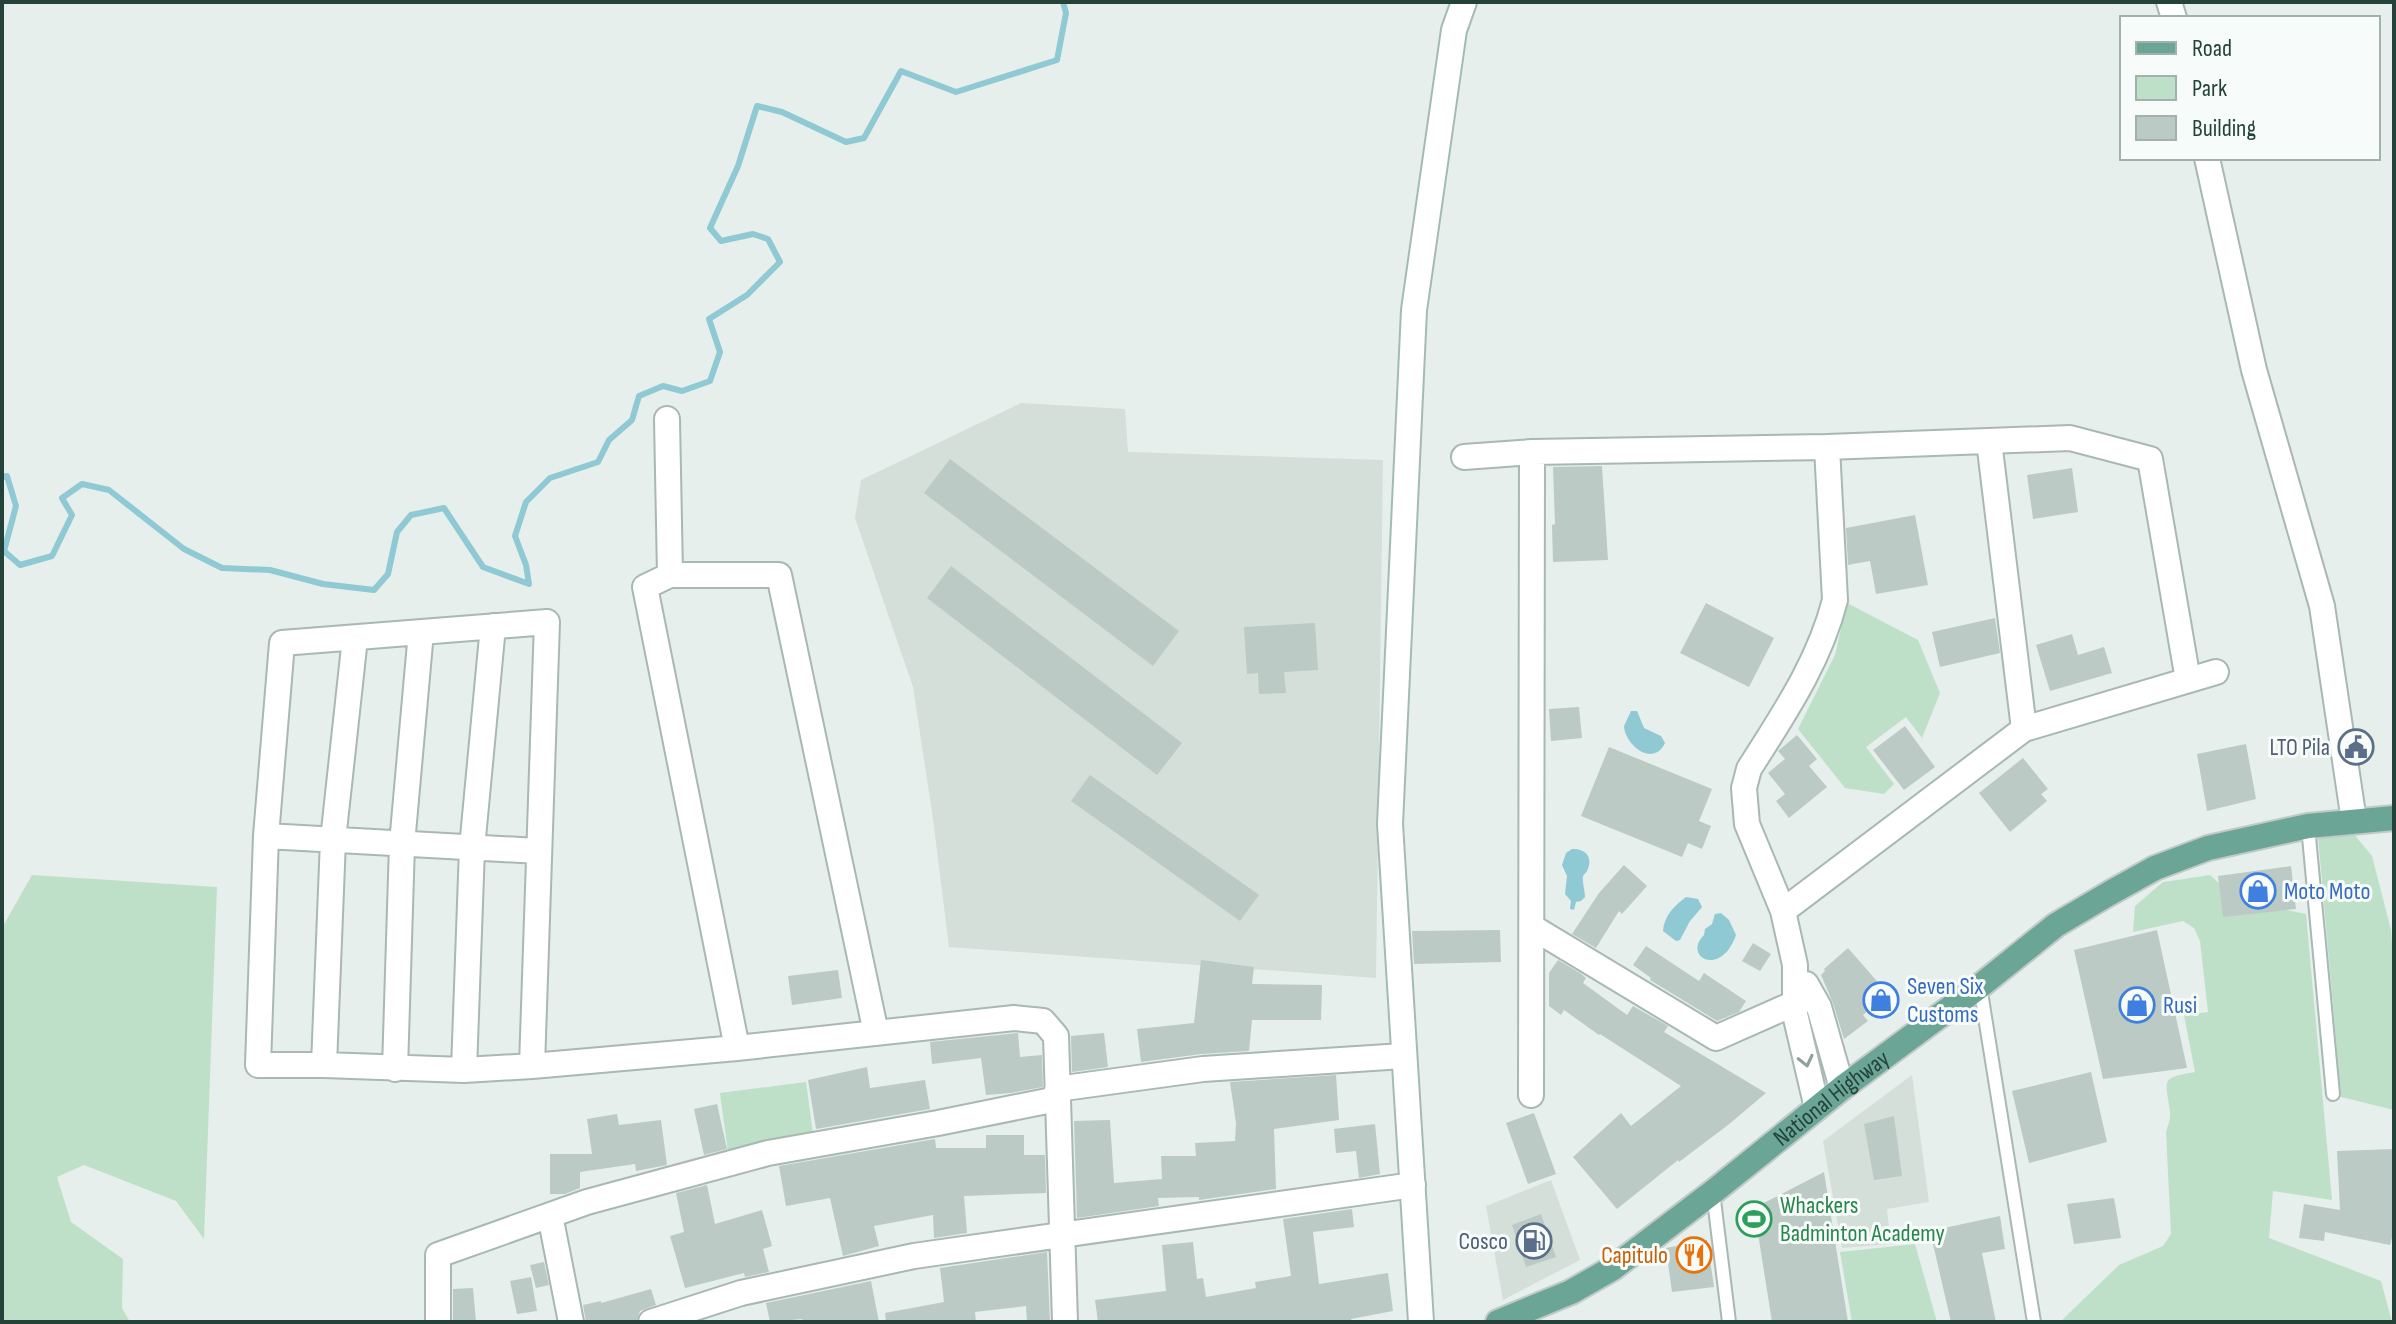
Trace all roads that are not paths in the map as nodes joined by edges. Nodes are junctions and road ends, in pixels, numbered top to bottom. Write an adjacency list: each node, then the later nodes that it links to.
1 (1464, 2): 29 (street)
2 (2207, 160): 16 (street)
3 (667, 419): 8 (street)
4 (1989, 441): 5 (street); 13 (street); 14 (street)
5 (1827, 447): 6 (street); 23 (street)
6 (1532, 452): 7 (street); 24 (street)
7 (1464, 457)
8 (670, 575): 27 (street); 28 (street)
9 (493, 626): 10 (street); 21 (street); 22 (street)
10 (421, 632): 11 (street); 20 (street)
11 (355, 638): 18 (street); 19 (street)
12 (2216, 672): 13 (street)
13 (2188, 680): 14 (street)
14 (2024, 729): 23 (street)
15 (2394, 818): 16 (main road, National Highway)
16 (2354, 821): 17 (main road, National Highway)
17 (2308, 826): 25 (main road, National Highway); 36 (lane)
18 (266, 836): 19 (street); 30 (street)
19 (333, 840): 20 (street); 30 (street)
20 (402, 844): 21 (street); 32 (street)
21 (472, 848): 22 (street); 33 (street)
22 (538, 851): 31 (street)
23 (1783, 911): 26 (street)
24 (1532, 927): 26 (street); 37 (street)
25 (1980, 986): 34 (main road, National Highway); 50 (lane)
26 (1804, 1000): 34 (street); 38 (street, one-way to 38)
27 (876, 1033): 28 (street); 35 (street)
28 (737, 1048): 31 (street)
29 (1403, 1056): 35 (street); 39 (street)
30 (324, 1065): 32 (street)
31 (532, 1066): 33 (street)
32 (395, 1069): 33 (street)
33 (464, 1070)
34 (1842, 1088): 38 (main road, National Highway)
35 (1057, 1094): 41 (street); 42 (street)
36 (2333, 1094)
37 (1531, 1095)
38 (1817, 1108): 40 (main road, National Highway)
39 (1413, 1185): 42 (street); 48 (street)
40 (1713, 1192): 43 (main road, National Highway); 49 (lane)
41 (550, 1215): 44 (street); 45 (street)
42 (1062, 1234): 46 (street); 47 (street)
43 (1513, 1319)
44 (438, 1322)
45 (571, 1322)
46 (651, 1322)
47 (1065, 1322)
48 (1421, 1322)
49 (1729, 1322)
50 (2034, 1322)

